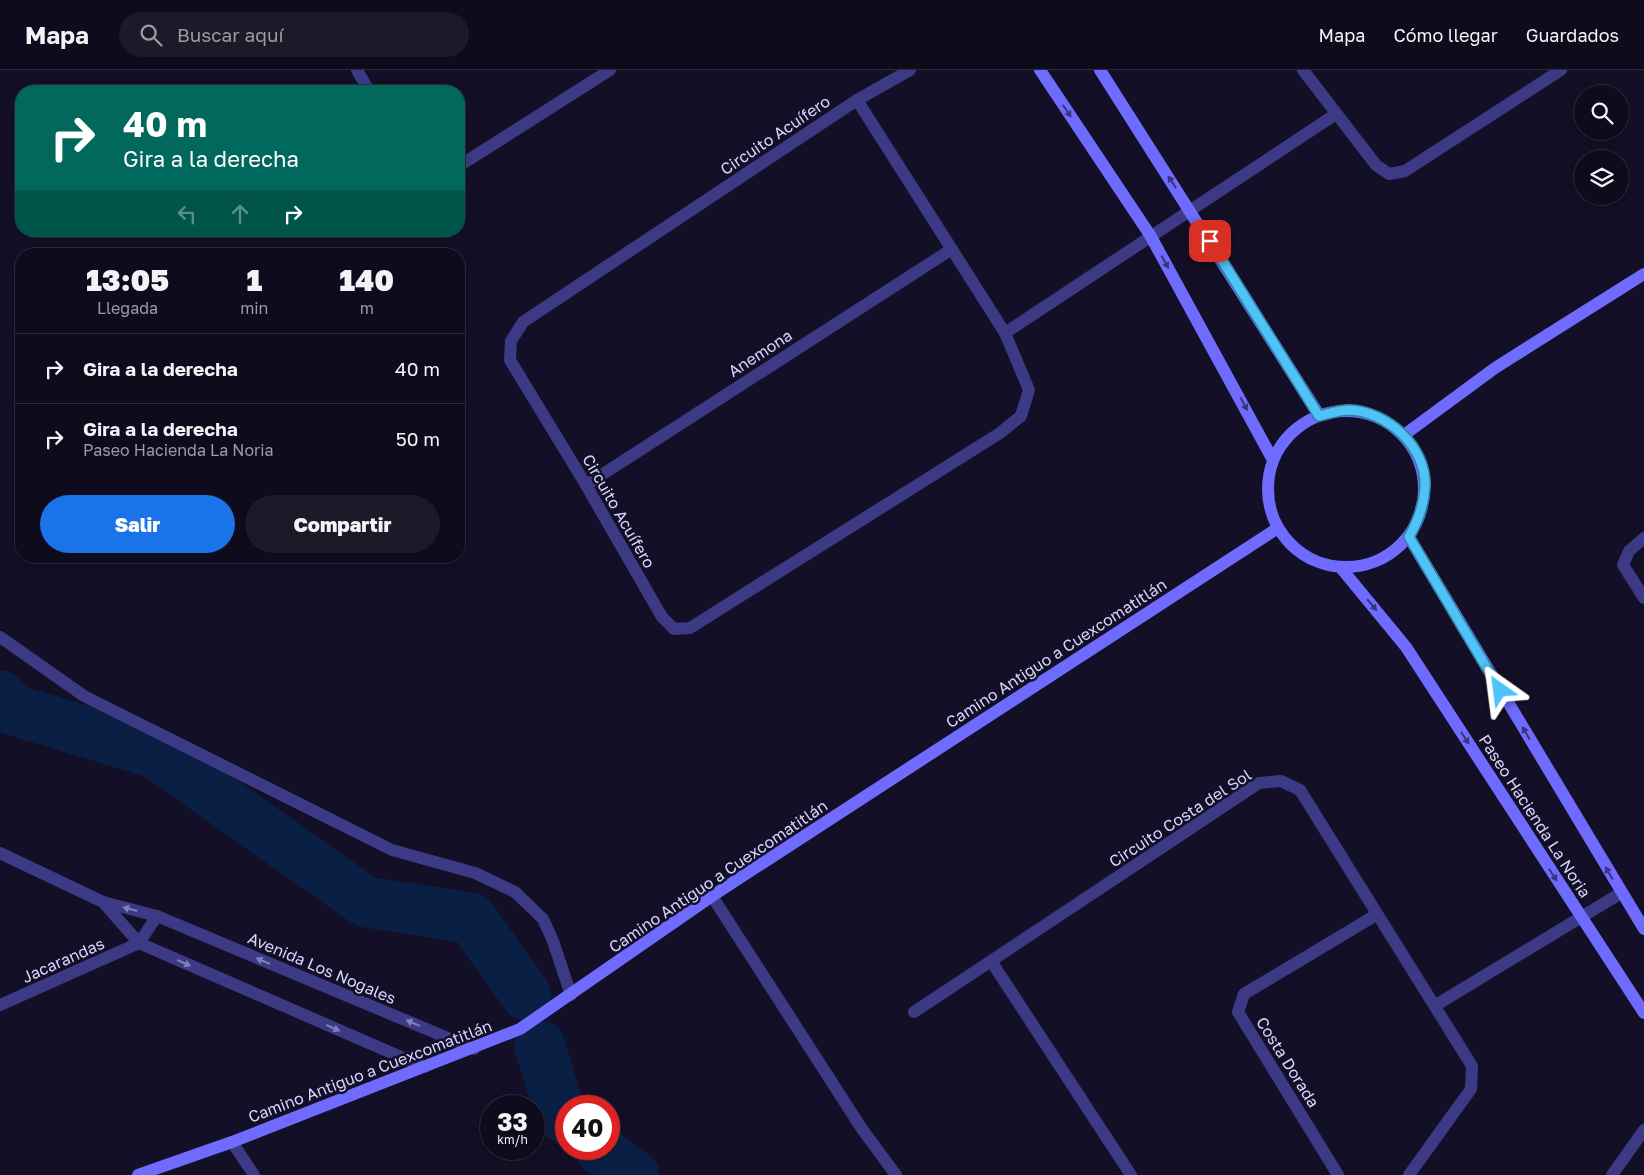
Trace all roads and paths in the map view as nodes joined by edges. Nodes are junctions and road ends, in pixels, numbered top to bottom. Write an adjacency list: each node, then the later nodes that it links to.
1 (357, 70): 8 (street)
2 (610, 70): 11 (street)
3 (910, 70): 9 (street, Circuito Acuífero)
4 (1040, 70): 13 (street, one-way to 13)
5 (1100, 70): 12 (street, one-way to 5)
6 (1303, 70): 10 (street)
7 (1561, 70): 10 (street)
8 (366, 85)
9 (857, 100): 14 (street, Circuito Acuífero); 20 (street, Circuito Acuífero)
10 (1336, 114): 12 (street)
11 (465, 162)
12 (1190, 210): 13 (street); 17 (street)
13 (1150, 235): 16 (street); 19 (street, one-way to 19)
14 (952, 249): 16 (street, Circuito Acuífero); 20 (street, Anemona)
15 (1644, 274): 18 (street)
16 (1005, 333): 20 (street, Circuito Acuífero)
17 (1319, 416): 18 (street); 19 (street)
18 (1404, 435): 22 (street)
19 (1273, 460): 21 (street)
20 (586, 485)
21 (1278, 528): 24 (street); 29 (street, Camino Antiguo a Cuexcomatitlán)
22 (1409, 537): 24 (street); 28 (street, Paseo Hacienda La Noria, one-way to 22)
23 (1644, 538): 25 (street)
24 (1341, 568): 33 (street, Paseo Hacienda La Noria, one-way to 33)
25 (1644, 598)
26 (0, 636): 37 (street)
27 (0, 853): 30 (street)
28 (1621, 893): 33 (street); 34 (street, Paseo Hacienda La Noria)
29 (712, 896): 37 (street, Camino Antiguo a Cuexcomatitlán); 48 (street)
30 (104, 902): 32 (street, Avenida Los Nogales, one-way to 30); 35 (street)
31 (1376, 915): 36 (street, Circuito Costa del Sol); 39 (street, Circuito Costa del Sol); 50 (street, Costa Dorada)
32 (157, 916): 35 (street); 42 (street, Avenida Los Nogales, one-way to 32)
33 (1581, 918): 39 (street); 41 (street, Paseo Hacienda La Noria)
34 (1644, 929)
35 (139, 943): 38 (street, Jacarandas); 43 (street, one-way to 43)
36 (991, 961): 40 (street, Circuito Costa del Sol); 49 (street)
37 (571, 995): 42 (street, Camino Antiguo a Cuexcomatitlán)
38 (0, 1005)
39 (1436, 1005): 51 (street, Circuito Costa del Sol)
40 (914, 1012)
41 (1644, 1013)
42 (474, 1049): 43 (street, Camino Antiguo a Cuexcomatitlán)
43 (424, 1067): 45 (street, Camino Antiguo a Cuexcomatitlán)
44 (1644, 1130): 52 (street)
45 (232, 1142): 46 (street, Camino Antiguo a Cuexcomatitlán); 47 (street)
46 (138, 1175)
47 (254, 1175)
48 (896, 1175)
49 (1131, 1175)
50 (1338, 1175)
51 (1410, 1175)
52 (1612, 1175)

